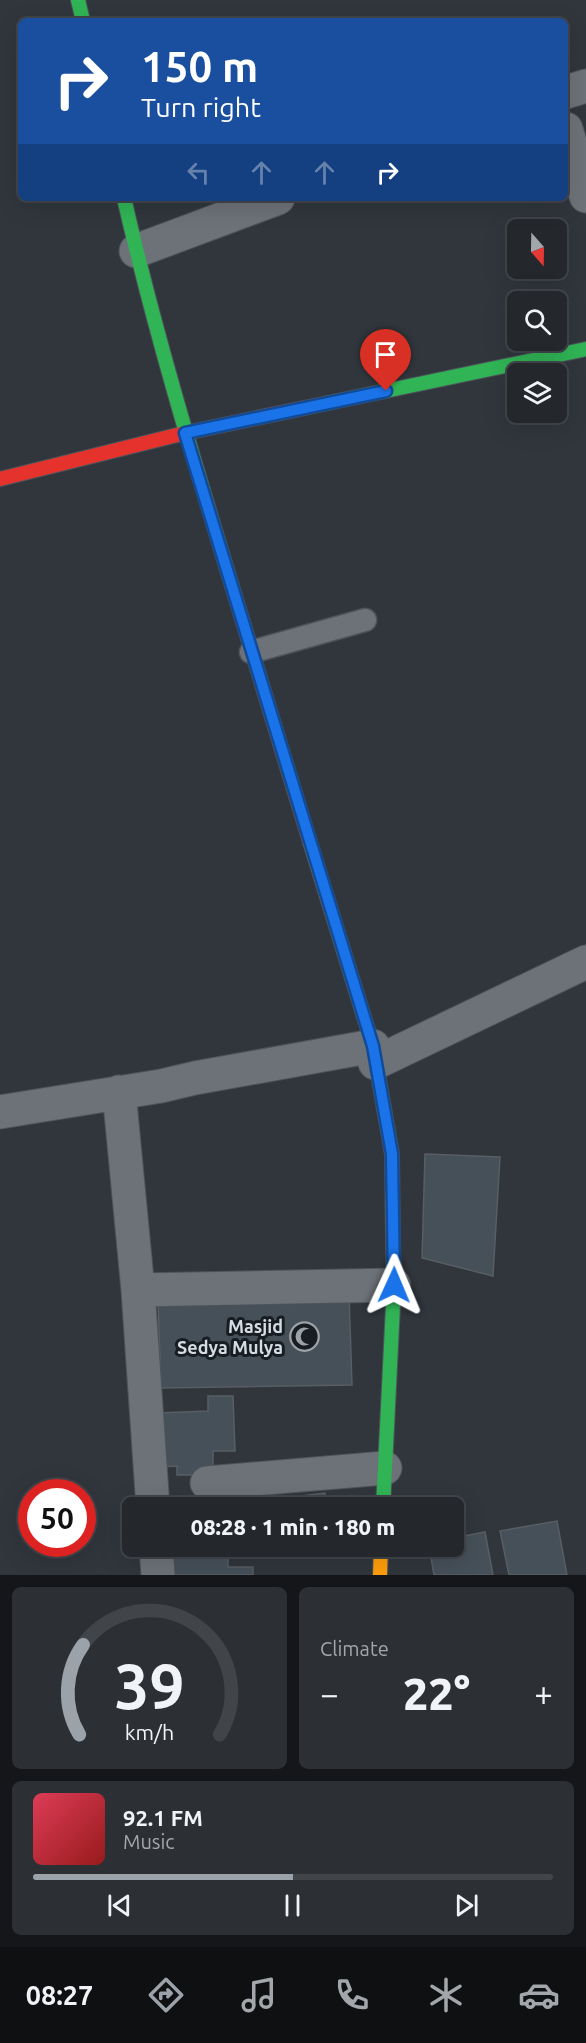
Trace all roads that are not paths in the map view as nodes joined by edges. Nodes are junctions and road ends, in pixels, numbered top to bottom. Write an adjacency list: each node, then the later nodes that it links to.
1 (78, 0): 2 (main road)
2 (82, 18)
3 (586, 86): 4 (street)
4 (568, 91)
5 (568, 136): 6 (street)
6 (586, 196)
7 (125, 201): 9 (main road)
8 (270, 201): 9 (street)
9 (136, 251): 11 (main road)
10 (586, 349): 11 (main road)
11 (185, 433): 12 (main road); 14 (main road)
12 (0, 479)
13 (365, 620): 14 (lane)
14 (251, 652): 16 (main road)
15 (586, 962): 16 (street)
16 (374, 1054): 17 (street); 19 (main road)
17 (119, 1092): 18 (street); 20 (street)
18 (0, 1112)
19 (394, 1285): 20 (street); 21 (main road)
20 (138, 1290): 23 (street)
21 (385, 1468): 22 (street); 24 (main road)
22 (207, 1483)
23 (152, 1497)
24 (384, 1497)
25 (157, 1557): 27 (street)
26 (381, 1557): 28 (main road)
27 (158, 1575)
28 (380, 1575)

